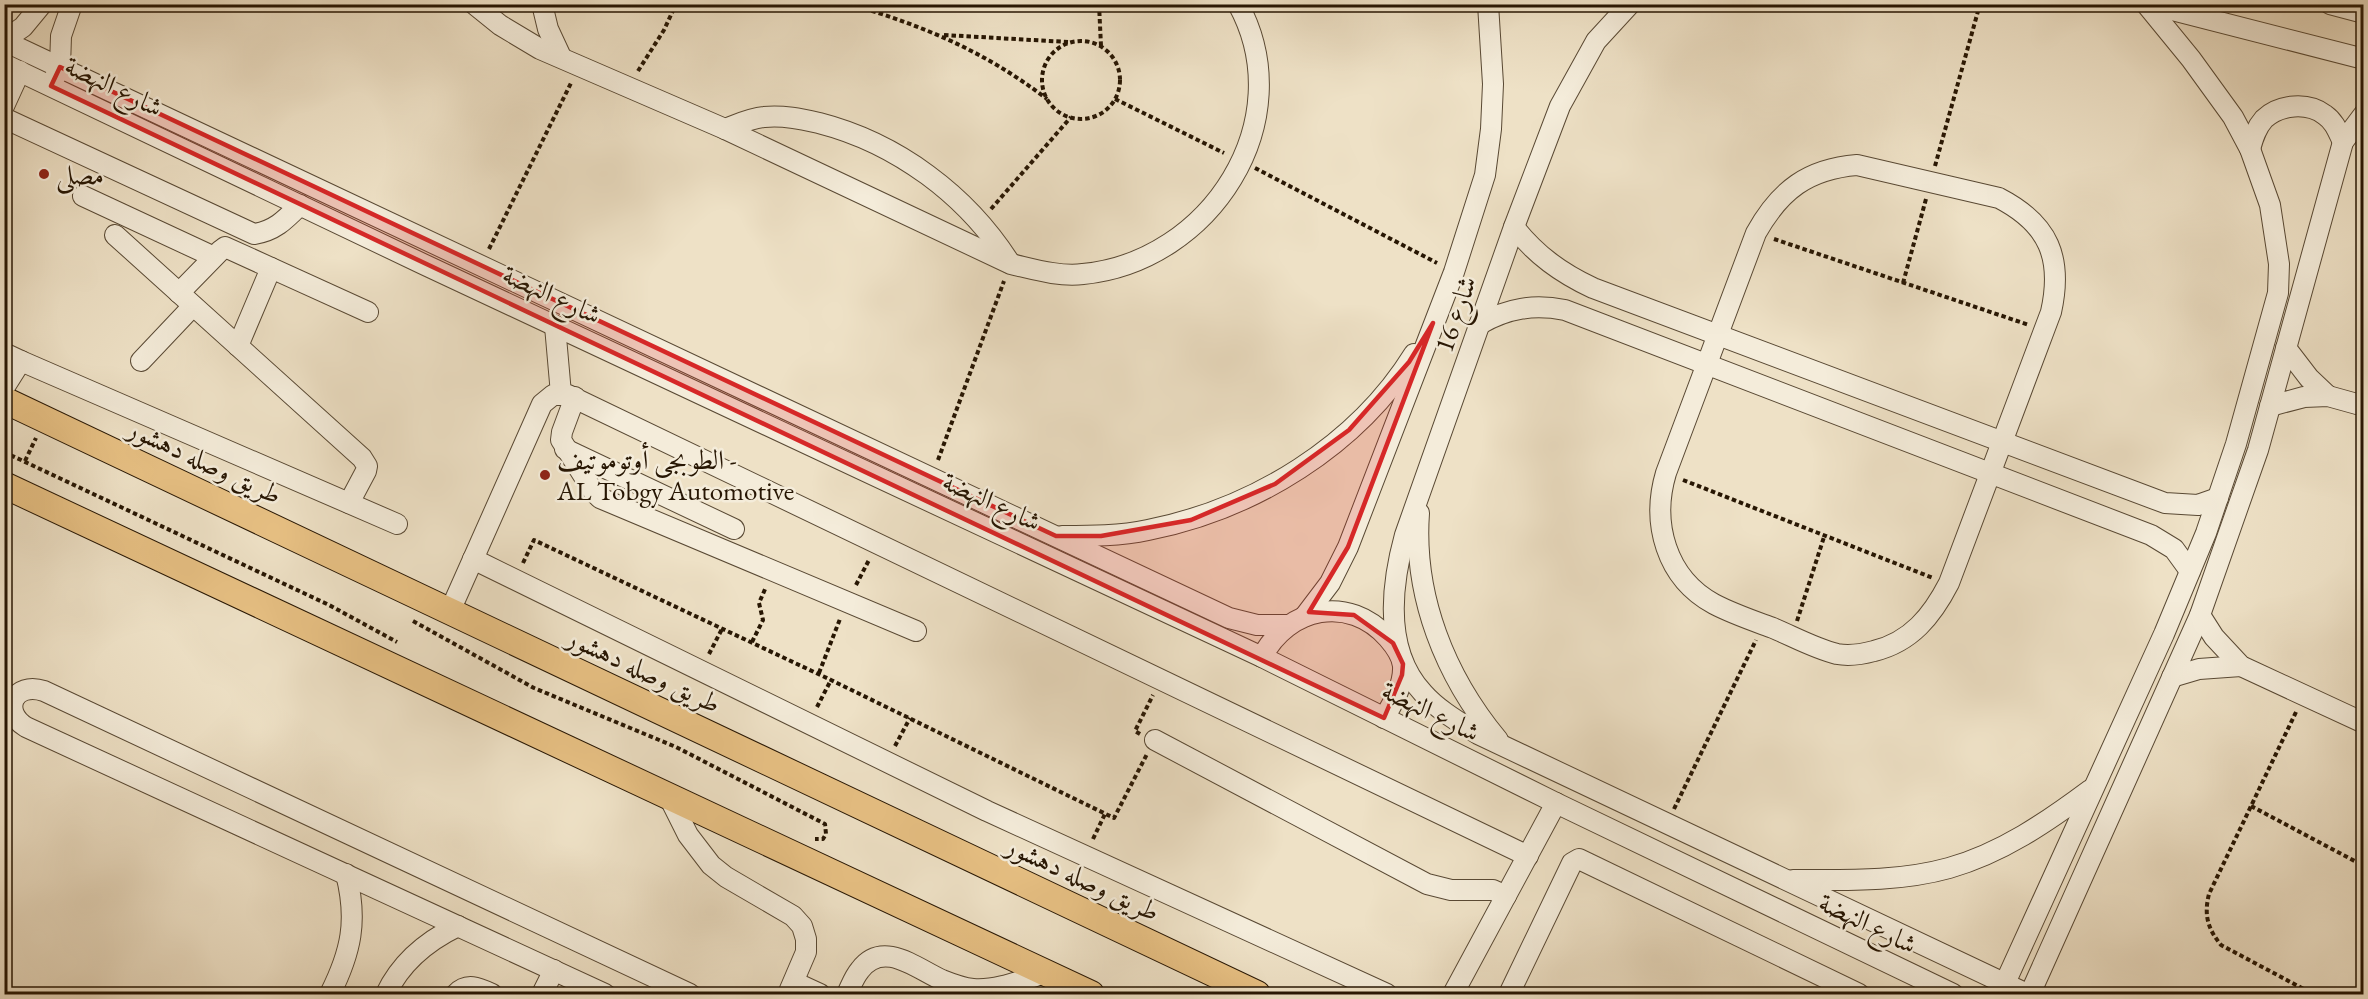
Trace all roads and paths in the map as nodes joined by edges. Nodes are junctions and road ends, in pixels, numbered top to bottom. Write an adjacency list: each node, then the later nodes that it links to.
1 (42, 4): 16 (street)
2 (72, 4): 23 (street)
3 (474, 4): 19 (street)
4 (542, 4): 19 (street)
5 (676, 4): 25 (path)
6 (850, 4): 15 (path)
7 (1100, 4): 18 (path)
8 (1238, 4): 35 (street)
9 (1488, 4): 50 (street, شارع 16)
10 (1630, 4): 40 (street, شارع 16)
11 (1980, 4): 36 (path)
12 (2147, 4): 20 (street); 34 (street)
13 (2330, 4): 14 (street)
14 (2364, 13)
15 (940, 34): 17 (path); 27 (path)
16 (4, 40): 23 (street, شارع النهضة)
17 (1071, 42): 18 (path); 27 (path)
18 (1101, 46): 26 (path)
19 (561, 57): 21 (street)
20 (2364, 59)
21 (580, 66): 25 (street); 48 (path)
22 (12, 67): 24 (street, شارع النهضة); 28 (street)
23 (60, 67): 24 (street); 44 (street, شارع النهضة)
24 (51, 86): 38 (street, شارع النهضة)
25 (628, 86): 32 (street)
26 (1114, 99): 30 (path); 35 (path)
27 (1047, 100): 30 (path)
28 (4, 106)
29 (2364, 114): 33 (street)
30 (1071, 117): 39 (path)
31 (4, 118): 41 (street)
32 (725, 129): 39 (street); 47 (street)
33 (2343, 142): 34 (street); 60 (street)
34 (2250, 149): 74 (street)
35 (1242, 162): 47 (street); 50 (path)
36 (1931, 182): 42 (street); 51 (path); 57 (street)
37 (83, 196): 45 (street)
38 (300, 205): 41 (street); 46 (street, شارع النهضة)
39 (980, 222): 47 (street)
40 (1514, 227): 55 (street, شارع 16); 58 (street)
41 (245, 231): 45 (street)
42 (1756, 233): 51 (path); 58 (street)
43 (115, 235): 52 (street)
44 (433, 244): 46 (street); 48 (street, شارع النهضة)
45 (219, 252): 49 (street); 52 (street)
46 (423, 264): 56 (street, شارع النهضة)
47 (1011, 264): 81 (path)
48 (481, 266): 81 (street, شارع النهضة)
49 (272, 268): 53 (street); 59 (street)
50 (1454, 272): 54 (street, شارع 16)
51 (1904, 283): 57 (path)
52 (186, 300): 59 (street); 62 (street)
53 (368, 312)
54 (1433, 323): 88 (street); 101 (street, شارع 16)
55 (1480, 324): 63 (street); 83 (street, شارع 16)
56 (555, 326): 65 (street); 91 (street, شارع النهضة)
57 (2044, 330): 72 (street)
58 (1718, 335): 63 (street); 72 (street)
59 (238, 346): 85 (street)
60 (2286, 348): 66 (street); 68 (street)
61 (13, 357): 64 (street); 85 (street)
62 (141, 362)
63 (1707, 364): 79 (street); 80 (street)
64 (4, 388)
65 (568, 396): 75 (street); 90 (street); 92 (street)
66 (2328, 396): 68 (street); 69 (street)
67 (4, 400): 98 (main road, طريق وصله دهشور)
68 (2270, 406): 76 (street)
69 (2364, 406)
70 (26, 433): 71 (path)
71 (36, 438): 73 (path); 78 (path)
72 (2002, 442): 80 (street); 84 (street)
73 (47, 443)
74 (2236, 444): 76 (street); 84 (street)
75 (565, 449): 87 (street); 93 (street)
76 (2258, 450): 99 (street)
77 (4, 452): 78 (path)
78 (25, 461): 108 (path)
79 (1666, 473): 89 (path); 102 (street)
80 (1990, 474): 94 (street); 96 (street)
81 (931, 477): 88 (street, شارع النهضة)
82 (4, 485): 127 (main road)
83 (1421, 495): 111 (street, شارع 16); 124 (street)
84 (2218, 498): 94 (street)
85 (349, 503): 86 (street)
86 (397, 524)
87 (734, 529)
88 (1056, 536): 91 (street); 101 (street, شارع النهضة)
89 (1824, 536): 96 (path); 106 (path)
90 (877, 543): 97 (path); 116 (street)
91 (1046, 556): 110 (street, شارع النهضة)
92 (473, 559): 95 (street); 98 (street)
93 (774, 571): 97 (street); 107 (path)
94 (2190, 571): 105 (street)
95 (515, 580): 103 (path); 113 (street)
96 (1948, 584): 106 (street)
97 (847, 602): 104 (street); 114 (path)
98 (450, 611): 155 (main road, طريق وصله دهشور)
99 (2200, 615): 109 (street); 112 (street)
100 (409, 618): 132 (path)
101 (1296, 620): 110 (street, شارع 16); 111 (street, شارع النهضة)
102 (1764, 625): 106 (street); 131 (path)
103 (722, 629): 107 (path); 113 (path)
104 (916, 631)
105 (2164, 634): 109 (street); 126 (street)
106 (1793, 636)
107 (752, 642): 114 (path)
108 (398, 643)
109 (2187, 644): 115 (street)
110 (1262, 657): 120 (street, شارع النهضة)
111 (1403, 664): 120 (street); 124 (street, شارع النهضة)
112 (2241, 666): 115 (street); 118 (street)
113 (701, 670): 121 (street)
114 (819, 674): 117 (path)
115 (2172, 677): 161 (street)
116 (1161, 679): 123 (path); 134 (street)
117 (831, 680): 119 (path); 121 (path)
118 (2304, 695): 122 (street); 129 (path)
119 (910, 718): 125 (path); 130 (path)
120 (1384, 718): 128 (street, شارع النهضة)
121 (808, 723): 125 (street)
122 (2364, 723)
123 (1155, 740): 130 (path); 138 (street)
124 (1501, 744): 131 (street, شارع النهضة)
125 (887, 762): 133 (street)
126 (2092, 789): 137 (street); 144 (street)
127 (669, 797): 141 (main road); 142 (street)
128 (1556, 803): 134 (street); 160 (street, شارع النهضة)
129 (2251, 806): 135 (path); 143 (path)
130 (1105, 814): 133 (path)
131 (1667, 823): 137 (street, شارع النهضة)
132 (807, 836)
133 (1085, 856): 156 (street)
134 (1528, 856): 138 (street)
135 (2364, 866)
136 (346, 874): 139 (street); 145 (street); 151 (street)
137 (1786, 880): 144 (street, شارع النهضة)
138 (1506, 896): 157 (street)
139 (458, 926): 140 (street); 146 (street)
140 (554, 970): 149 (street); 150 (street)
141 (1045, 973): 153 (street); 154 (main road)
142 (791, 988): 152 (street)
143 (2300, 988): 162 (path); 163 (path)
144 (2002, 989): 161 (street, شارع النهضة)
145 (330, 994)
146 (386, 994)
147 (456, 994): 148 (street)
148 (492, 994)
149 (542, 994)
150 (605, 994)
151 (690, 994)
152 (820, 994)
153 (847, 994)
154 (1091, 994)
155 (1257, 994)
156 (1387, 994)
157 (1453, 994)
158 (1509, 994): 159 (street)
159 (1859, 994)
160 (1950, 994)
161 (2028, 994)
162 (2297, 994)
163 (2313, 994)

